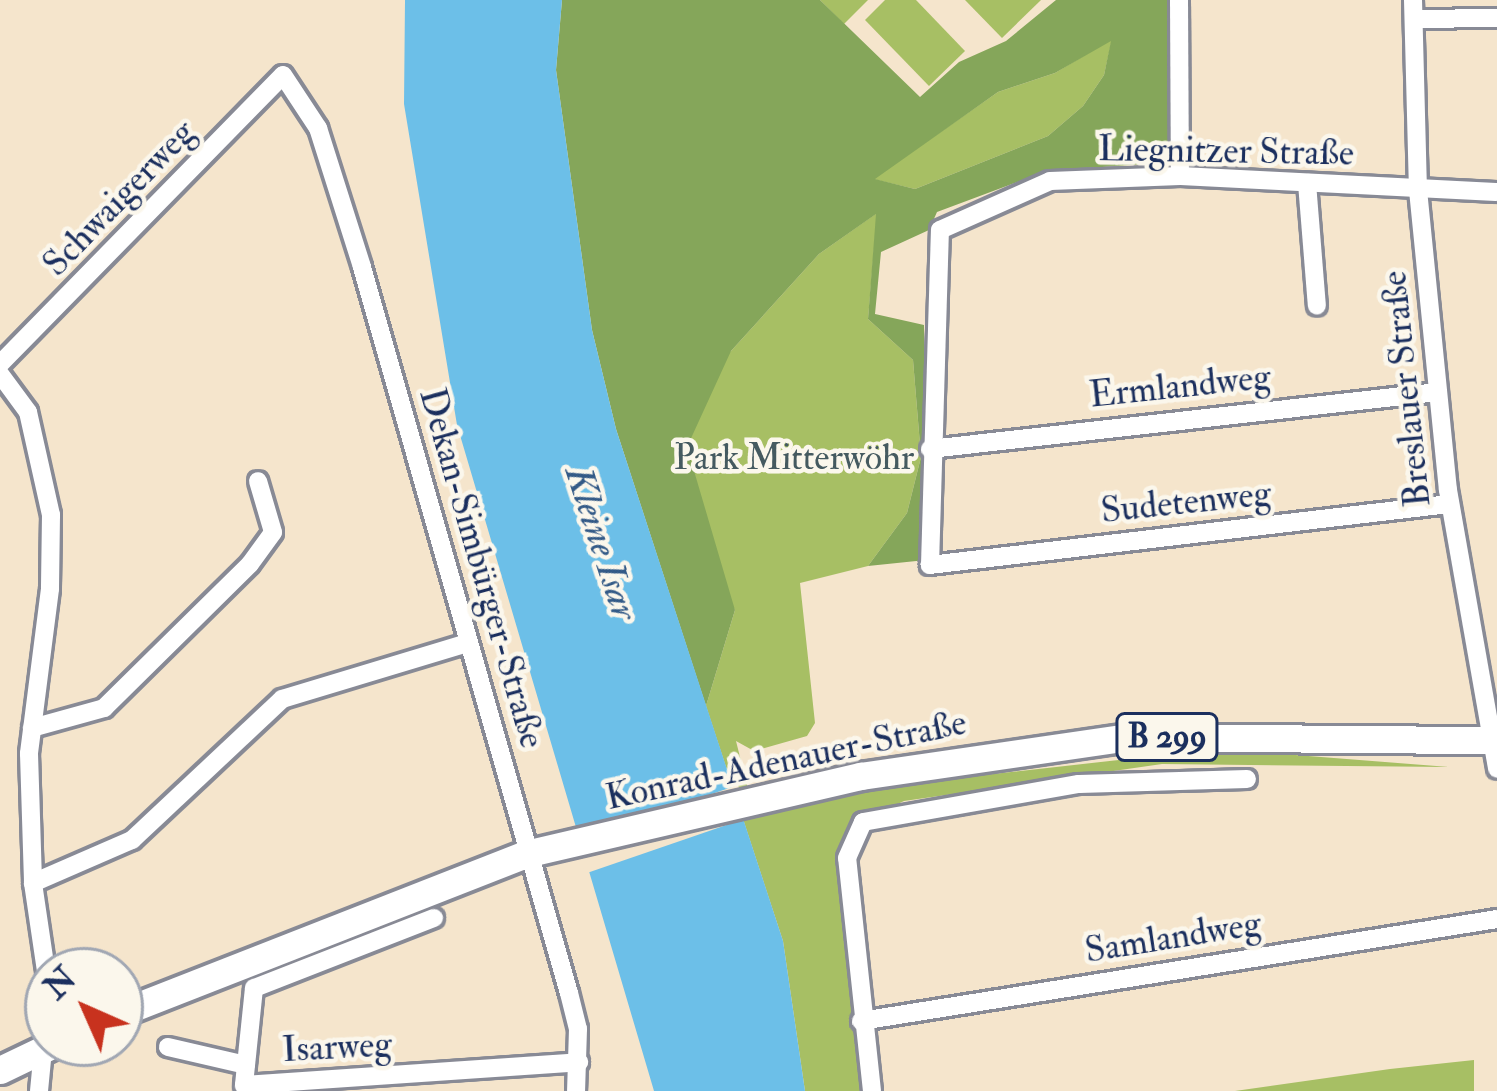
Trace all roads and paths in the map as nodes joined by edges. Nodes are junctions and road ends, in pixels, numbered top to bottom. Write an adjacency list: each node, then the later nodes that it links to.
1 (1179, 0): 5 (street)
2 (1414, 10): 3 (street); 7 (street, Breslauer Straße)
3 (1497, 17)
4 (283, 75): 10 (street, Schwaigerweg); 17 (street, Dekan-Simbürger-Straße)
5 (1180, 176): 6 (street, Liegnitzer Straße); 13 (street, Liegnitzer Straße)
6 (1307, 184): 7 (street, Liegnitzer Straße); 9 (street)
7 (1418, 190): 8 (street, Liegnitzer Straße); 12 (street, Breslauer Straße)
8 (1497, 192)
9 (1317, 306)
10 (0, 364)
11 (0, 374): 18 (street)
12 (1438, 392): 13 (street, Ermlandweg); 15 (street, Breslauer Straße)
13 (930, 449): 16 (street, Liegnitzer Straße)
14 (258, 481): 18 (street)
15 (1449, 504): 16 (street, Sudetenweg); 19 (street, Breslauer Straße)
16 (930, 565)
17 (466, 643): 22 (street, Dekan-Simbürger-Straße); 23 (street)
18 (32, 728): 23 (street)
19 (1494, 740): 20 (street, Breslauer Straße); 22 (main road, Konrad-Adenauer-Straße / B 299)
20 (1497, 769)
21 (1246, 779): 28 (street)
22 (533, 852): 27 (main road, Konrad-Adenauer-Straße / B 299); 30 (street, Dekan-Simbürger-Straße)
23 (33, 883): 26 (street)
24 (434, 918): 31 (street, Isarweg)
25 (1497, 919): 28 (street, Samlandweg)
26 (42, 947)
27 (144, 1004)
28 (861, 1021): 33 (street)
29 (168, 1047): 31 (street)
30 (579, 1062): 31 (street, Isarweg); 32 (street, Dekan-Simbürger-Straße)
31 (244, 1080)
32 (576, 1091)
33 (872, 1091)

